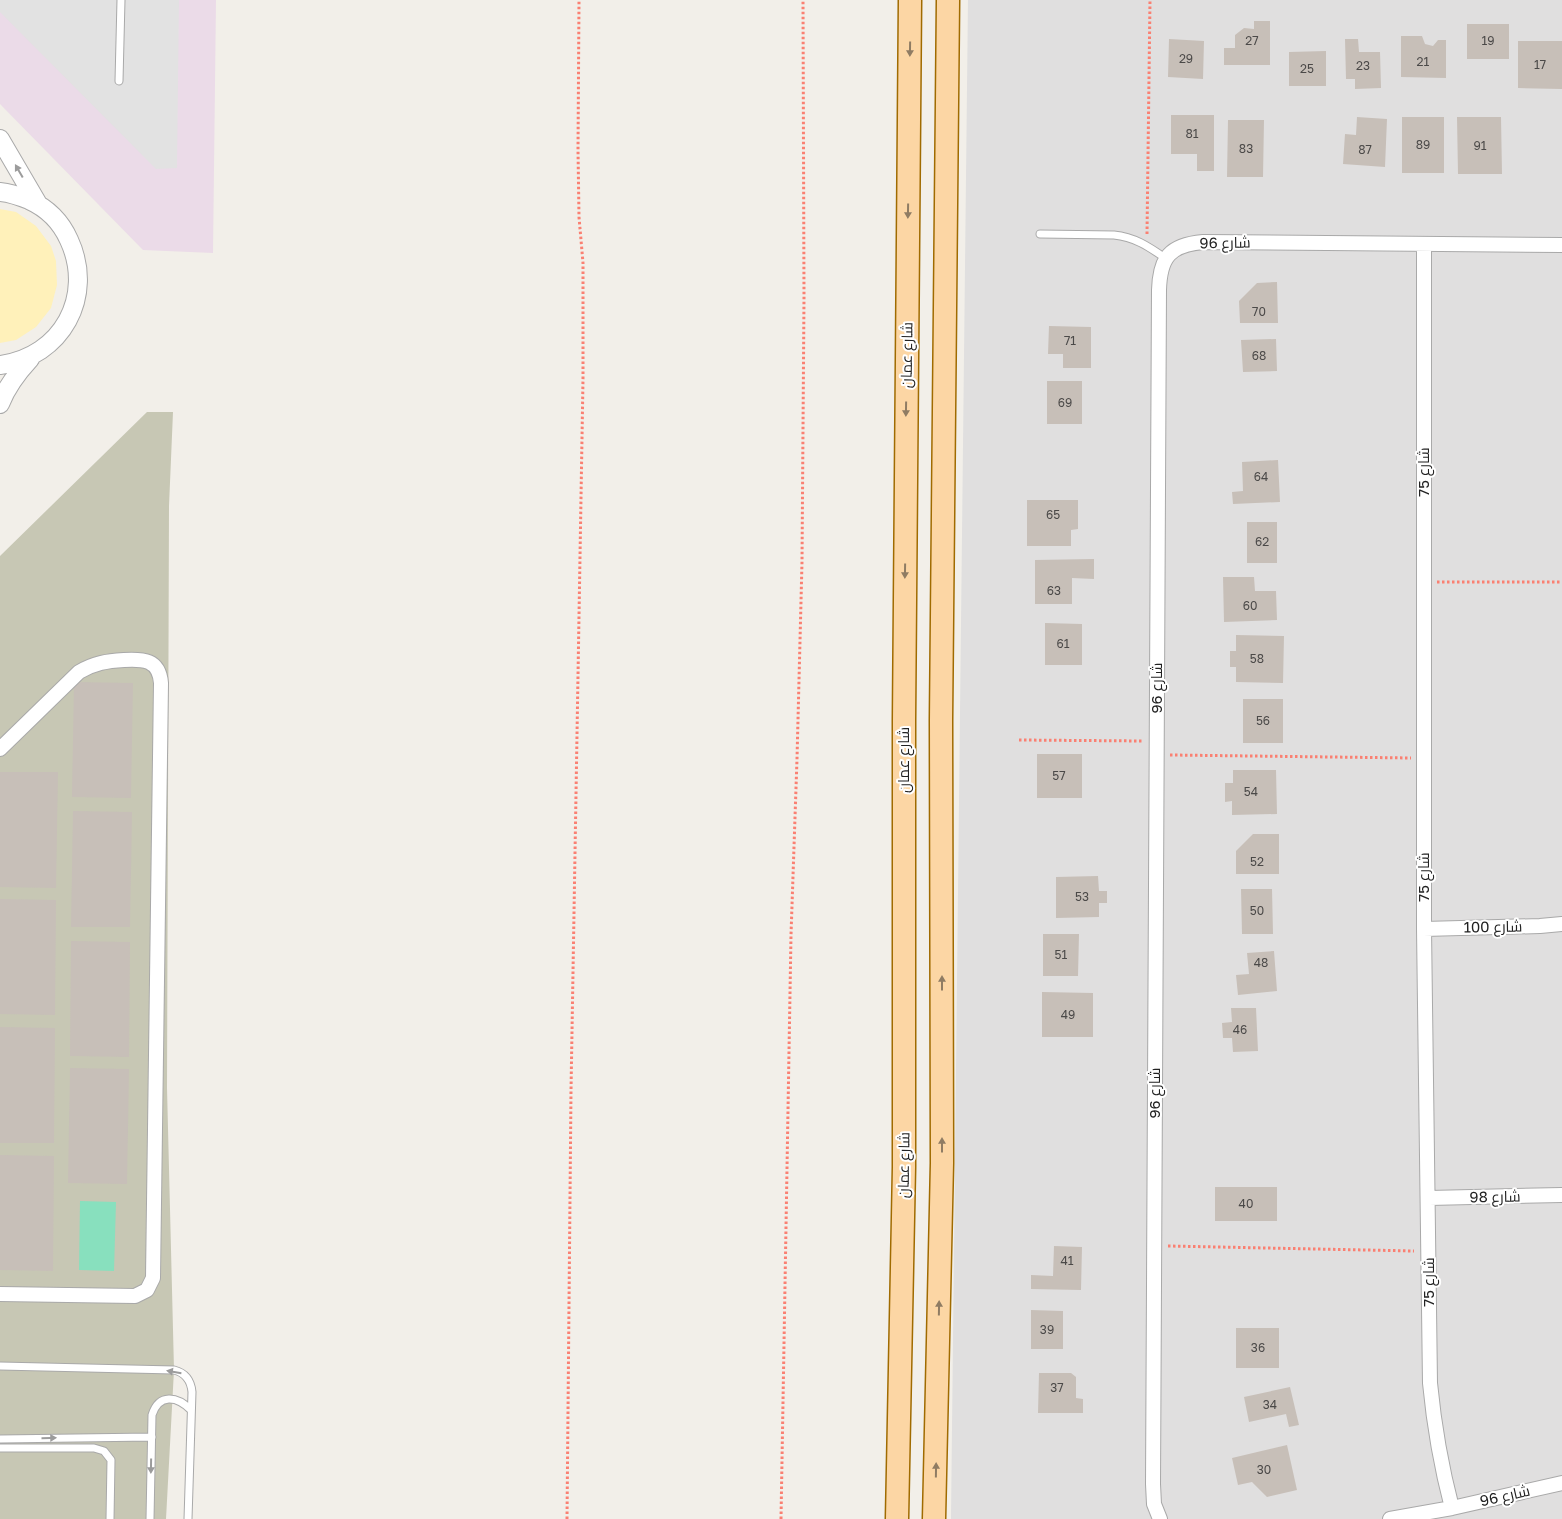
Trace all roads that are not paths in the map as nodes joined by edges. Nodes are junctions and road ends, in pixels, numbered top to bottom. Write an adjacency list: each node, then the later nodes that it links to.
1 (121, 0): 4 (lane)
2 (910, 0): 31 (main road, شارع عمان, one-way to 31)
3 (948, 0): 32 (main road, one-way to 3)
4 (119, 81)
5 (0, 139): 7 (street, one-way to 5)
6 (0, 192): 7 (street)
7 (38, 204): 12 (street)
8 (1040, 234): 11 (lane)
9 (1424, 244): 10 (street, شارع 96); 11 (street, شارع 96); 17 (street, شارع 75)
10 (1562, 245)
11 (1165, 258): 33 (street, شارع 96)
12 (33, 356): 13 (street); 14 (street)
13 (0, 365)
14 (0, 404)
15 (0, 749): 20 (street)
16 (1562, 924): 17 (street, شارع 100)
17 (1424, 929): 19 (street, شارع 75)
18 (1562, 1195): 19 (street, شارع 98)
19 (1428, 1198): 27 (street, شارع 75)
20 (0, 1294)
21 (0, 1366): 22 (lane, one-way to 21)
22 (191, 1410): 23 (lane); 30 (lane)
23 (152, 1437): 24 (lane, one-way to 23); 29 (lane, one-way to 29)
24 (0, 1439)
25 (0, 1448): 28 (lane)
26 (1562, 1483): 27 (street, شارع 96)
27 (1452, 1508): 34 (street, شارع 96)
28 (110, 1519)
29 (150, 1519)
30 (188, 1519)
31 (896, 1519)
32 (934, 1519)
33 (1160, 1519)
34 (1390, 1519)

